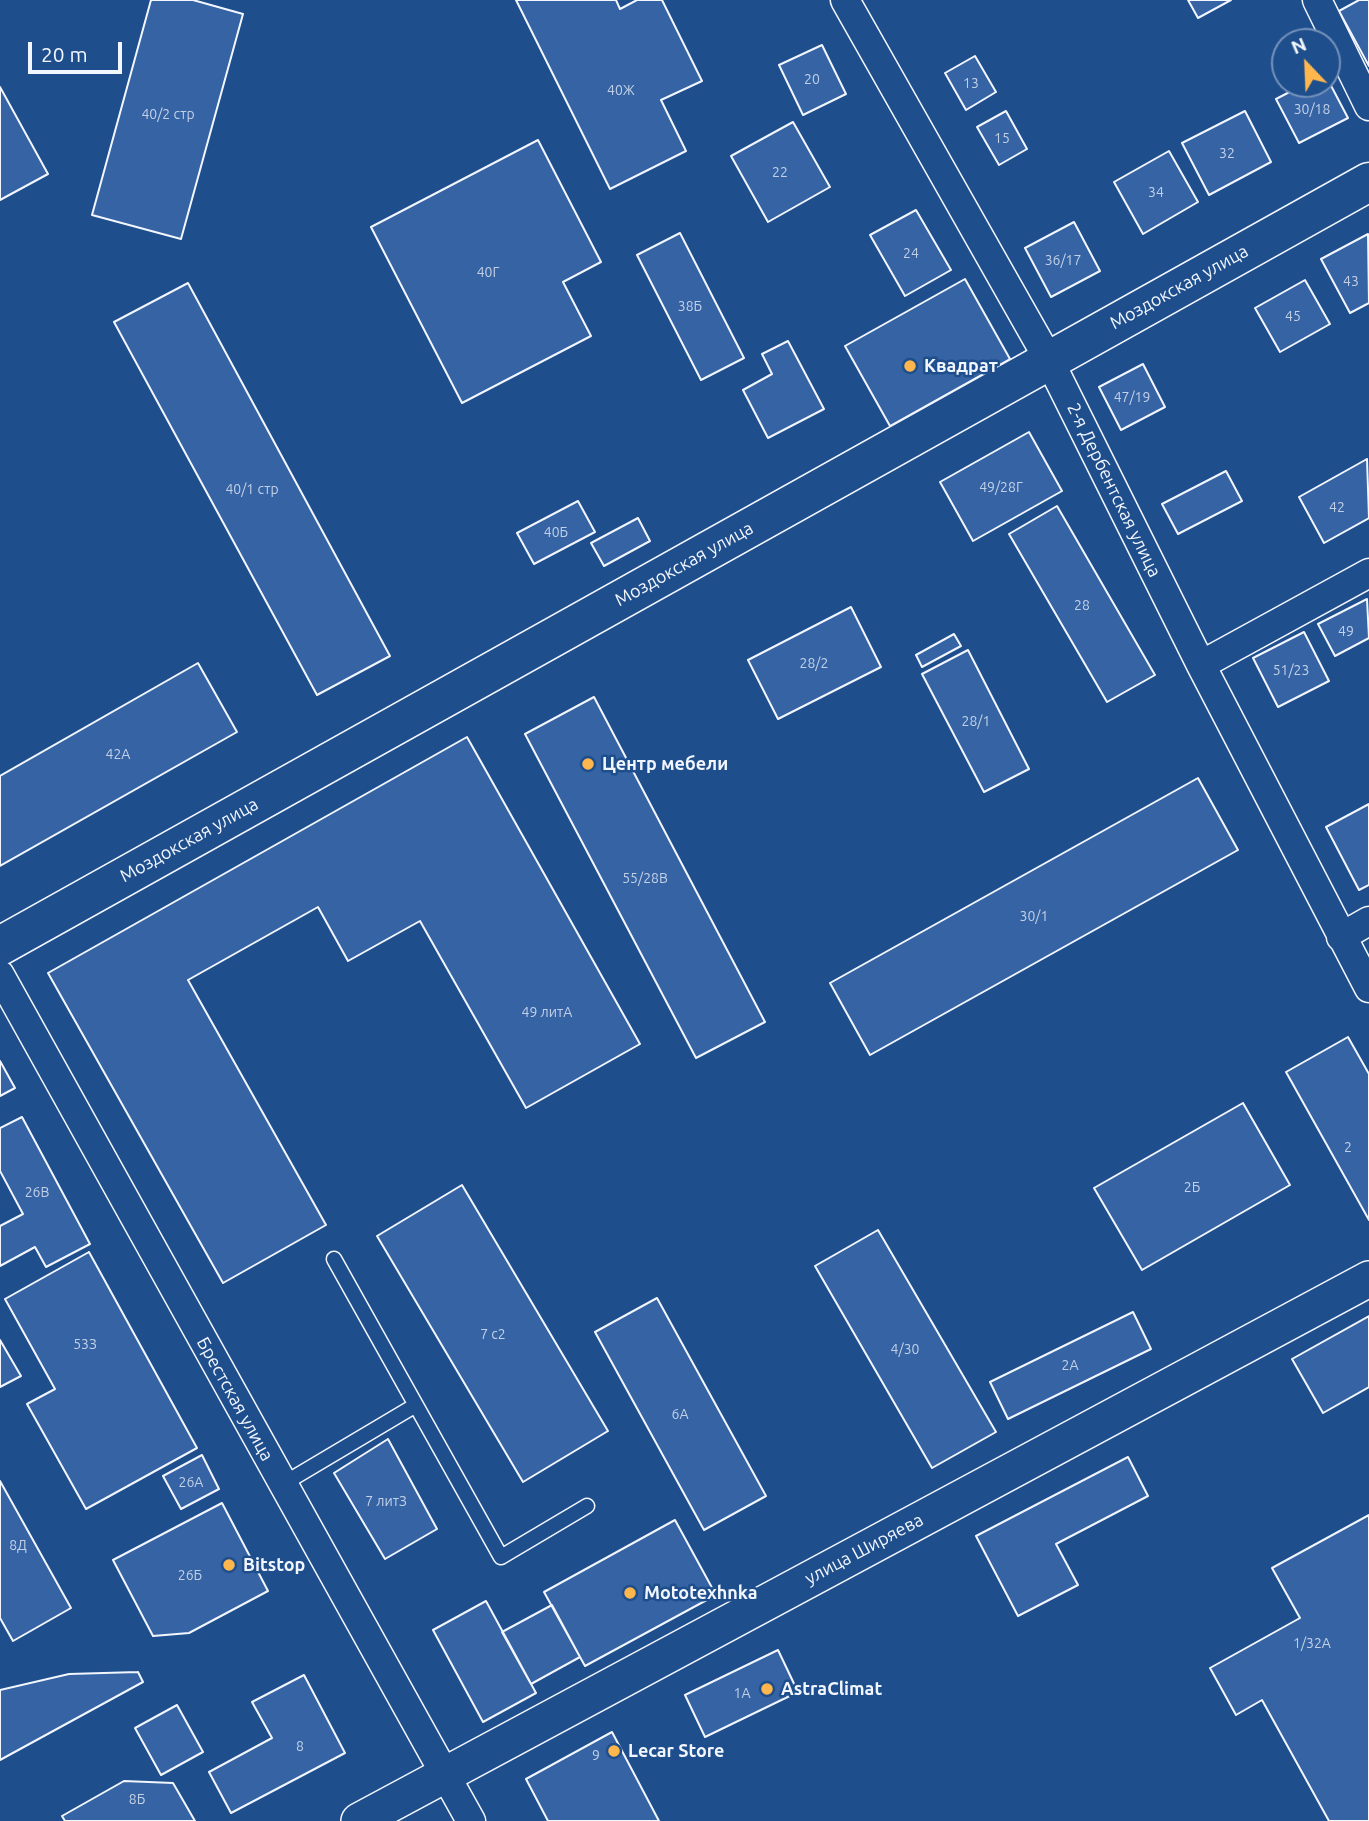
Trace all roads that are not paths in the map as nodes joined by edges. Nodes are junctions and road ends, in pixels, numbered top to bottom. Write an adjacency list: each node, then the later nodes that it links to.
1 (845, 0): 5 (street, 2-я Дербентская улица)
2 (1317, 0): 3 (street)
3 (1369, 106)
4 (1369, 182): 5 (main road, Моздокская улица)
5 (1049, 360): 7 (street, 2-я Дербентская улица); 10 (main road, Моздокская улица)
6 (1369, 573): 7 (street)
7 (1201, 665): 9 (street, 2-я Дербентская улица)
8 (1369, 921): 9 (street)
9 (1341, 937): 12 (street, 2-я Дербентская улица)
10 (0, 946)
11 (0, 975): 16 (street, Брестская улица)
12 (1369, 988)
13 (334, 1259): 15 (lane)
14 (1369, 1279): 18 (street, улица Ширяева)
15 (416, 1405): 16 (lane); 17 (lane)
16 (283, 1484): 18 (street, Брестская улица)
17 (587, 1506)
18 (445, 1773): 19 (street, улица Ширяева); 20 (street, Брестская улица)
19 (359, 1821)
20 (471, 1821)

